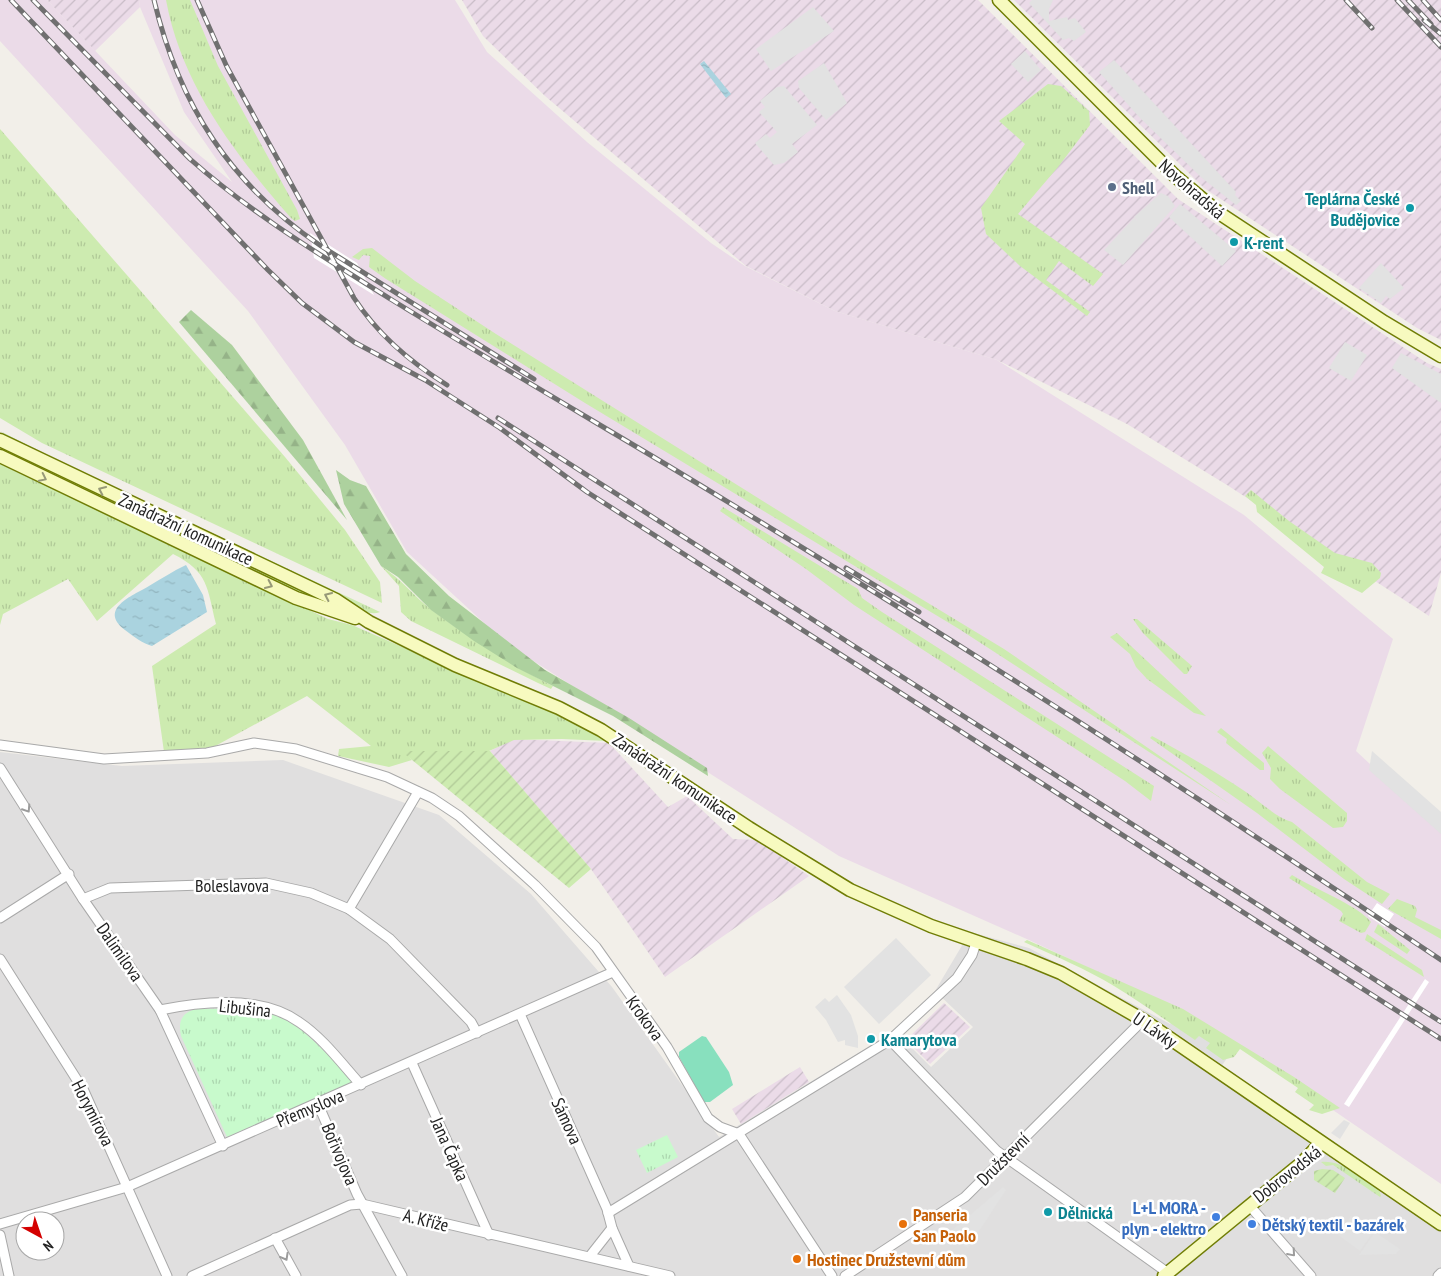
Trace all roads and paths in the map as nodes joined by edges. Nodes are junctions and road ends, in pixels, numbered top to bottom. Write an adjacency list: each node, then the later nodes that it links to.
1 (999, 0): 2 (main road, Novohradská)
2 (1441, 356)
3 (0, 440): 5 (main road, Zanádražní komunikace, one-way to 3)
4 (0, 456): 5 (main road, Zanádražní komunikace, one-way to 5)
5 (369, 622): 13 (main road, Zanádražní komunikace)
6 (0, 745): 8 (street, Krokova)
7 (0, 768): 9 (street, Dalimilova, one-way to 9)
8 (418, 792): 11 (street); 15 (street, Krokova)
9 (69, 874): 10 (street, Dalimilova); 12 (street)
10 (83, 899): 11 (street, Boleslavova); 16 (street, Dalimilova)
11 (349, 909): 19 (street, Boleslavova)
12 (0, 918)
13 (976, 943): 18 (main road, U Lávky); 20 (street)
14 (0, 959): 28 (street, Horymírova)
15 (613, 972): 17 (street, Přemyslova); 24 (street, Krokova)
16 (160, 1010): 22 (street, Libušina); 26 (street, Dalimilova)
17 (520, 1014): 19 (street, Přemyslova); 31 (street, Sámova)
18 (1142, 1020): 25 (main road, U Lávky); 27 (street, Družstevní)
19 (477, 1033): 21 (street, Přemyslova)
20 (890, 1040): 24 (street); 27 (street)
21 (412, 1063): 22 (street, Přemyslova); 35 (street, Jana Čapka)
22 (361, 1085): 23 (street, Přemyslova)
23 (318, 1104): 26 (street, Přemyslova); 29 (street, Bořivojova)
24 (739, 1134): 31 (street); 48 (street)
25 (1321, 1143): 30 (main road, Dobrovodská); 33 (main road, Dobrovodská)
26 (223, 1146): 28 (street, Přemyslova)
27 (1006, 1157): 41 (street); 49 (street, Družstevní)
28 (127, 1187): 32 (street, Přemyslova); 43 (street, Horymírova)
29 (362, 1204): 35 (street, A. Kříže); 37 (street, A. Kříže); 46 (street, Bořivojova)
30 (1249, 1204): 41 (main road, Dobrovodská); 50 (street, one-way to 50)
31 (608, 1213): 34 (street, Sámova)
32 (0, 1224)
33 (1441, 1224)
34 (612, 1228): 38 (street); 39 (street, Sámova)
35 (489, 1235): 38 (street, A. Kříže)
36 (0, 1236): 42 (street)
37 (275, 1238): 44 (street, A. Kříže); 45 (street, one-way to 45)
38 (590, 1256): 39 (street, A. Kříže)
39 (629, 1266): 47 (street, A. Kříže)
40 (1441, 1273): 51 (street)
41 (1166, 1274)
42 (10, 1276)
43 (167, 1276)
44 (192, 1276)
45 (296, 1276)
46 (402, 1276)
47 (670, 1276)
48 (832, 1276)
49 (845, 1276)
50 (1311, 1276)
51 (1438, 1276)

